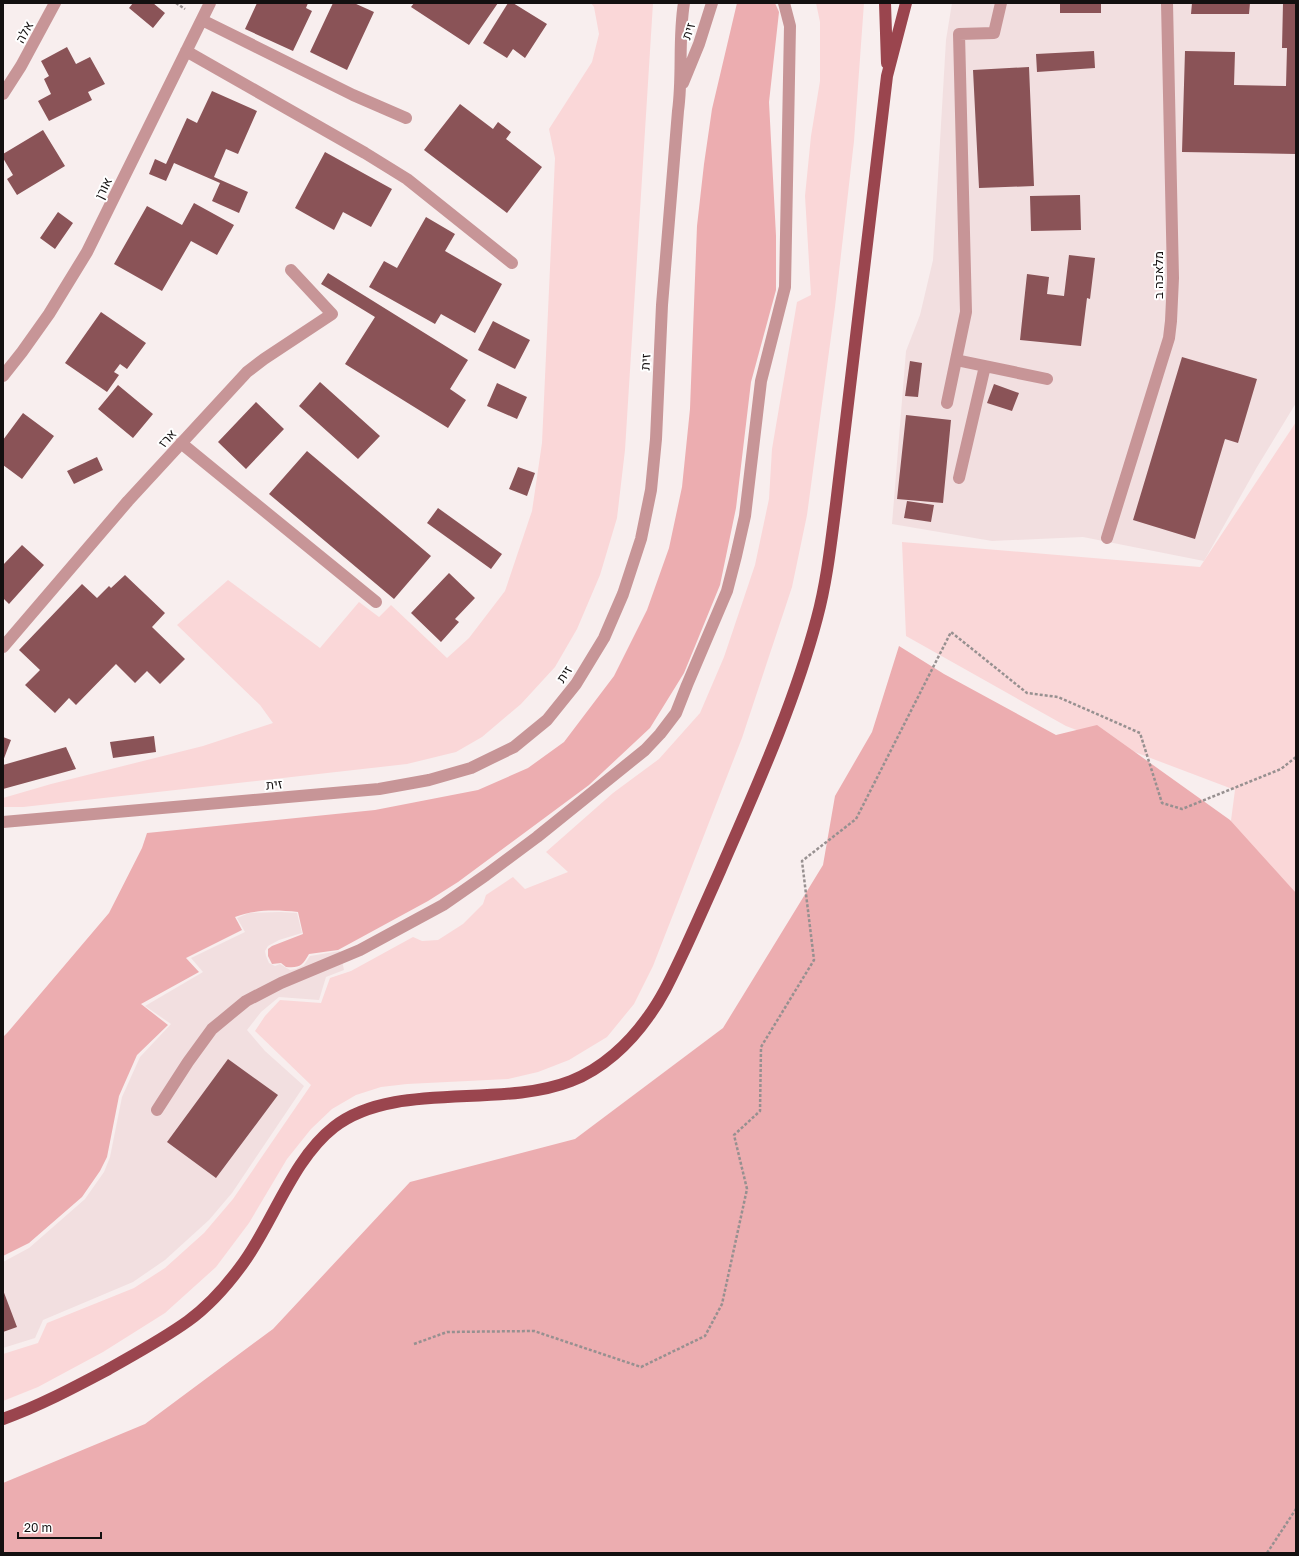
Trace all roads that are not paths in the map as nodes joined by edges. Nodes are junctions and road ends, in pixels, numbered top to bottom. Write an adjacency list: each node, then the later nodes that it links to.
1 (55, 3): 14 (street, אלה)
2 (210, 3): 10 (street, אורן)
3 (684, 3): 13 (street, זית)
4 (712, 3): 13 (street, זית)
5 (784, 3): 29 (street)
6 (885, 3): 12 (main road)
7 (906, 3): 12 (main road)
8 (1001, 3): 18 (street)
9 (1167, 3): 25 (street, מלאכה ב)
10 (202, 20): 11 (street, אורן); 15 (street)
11 (186, 51): 16 (street); 20 (street, אורן)
12 (888, 76): 30 (main road)
13 (680, 90): 28 (street, זית)
14 (3, 94)
15 (406, 118)
16 (512, 263)
17 (291, 270): 23 (street, ארז)
18 (956, 360): 19 (street); 22 (street)
19 (985, 366): 21 (street); 24 (street)
20 (3, 376)
21 (1047, 379)
22 (948, 403)
23 (181, 443): 26 (street); 27 (street, ארז)
24 (959, 478)
25 (1107, 538)
26 (376, 602)
27 (3, 647)
28 (3, 822)
29 (157, 1110)
30 (3, 1419)

